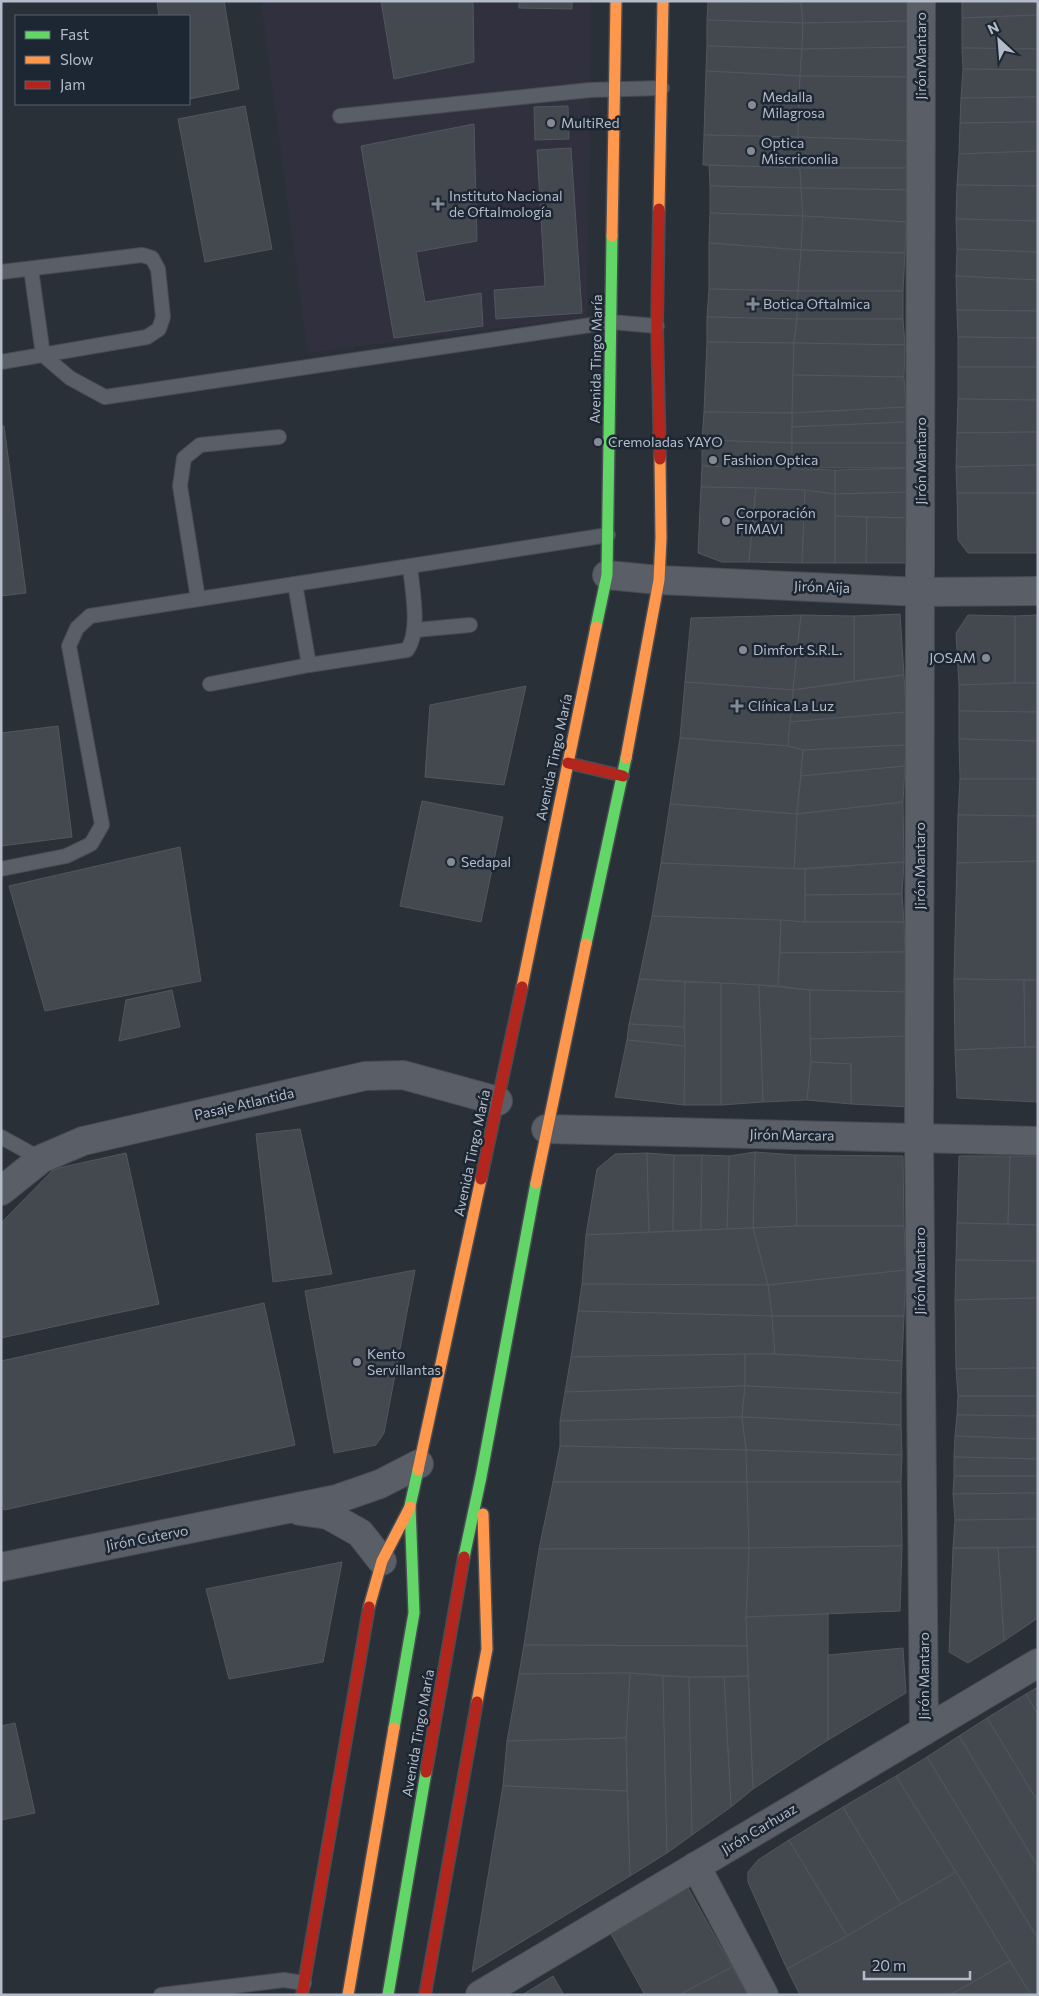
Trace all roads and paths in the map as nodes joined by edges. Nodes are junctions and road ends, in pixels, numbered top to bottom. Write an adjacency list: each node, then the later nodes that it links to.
1 (616, 1): 4 (main road, Avenida Tingo María)
2 (663, 1): 5 (main road, Avenida Tingo María)
3 (920, 1): 20 (street, Jirón Mantaro)
4 (614, 88): 5 (lane); 6 (lane); 9 (main road, Avenida Tingo María)
5 (662, 88): 10 (main road, Avenida Tingo María)
6 (340, 116)
7 (31, 269): 8 (lane); 11 (lane); 11 (lane)
8 (1, 272)
9 (611, 322): 10 (lane); 11 (lane); 14 (main road, Avenida Tingo María)
10 (657, 326): 17 (main road, Avenida Tingo María)
11 (43, 355): 12 (lane)
12 (1, 362)
13 (279, 437): 21 (lane)
14 (608, 535): 15 (lane); 16 (main road, Avenida Tingo María)
15 (410, 566): 18 (lane); 23 (lane)
16 (608, 575): 17 (street, Jirón Aija); 26 (main road, Avenida Tingo María)
17 (659, 580): 20 (street, Jirón Aija); 27 (main road, Avenida Tingo María)
18 (295, 584): 21 (lane); 24 (lane)
19 (1038, 591): 20 (street, Jirón Aija)
20 (921, 592): 32 (street, Jirón Mantaro)
21 (198, 599): 28 (lane)
22 (470, 625): 23 (lane)
23 (415, 630): 24 (lane)
24 (309, 665): 25 (lane)
25 (210, 684)
26 (568, 763): 27 (main road); 29 (main road, Avenida Tingo María)
27 (623, 776): 30 (main road, Avenida Tingo María)
28 (1, 869)
29 (498, 1101): 34 (street, Pasaje Atlantida); 36 (main road, Avenida Tingo María)
30 (546, 1129): 32 (street, Jirón Marcara); 37 (main road, Avenida Tingo María)
31 (1, 1137): 34 (lane)
32 (919, 1138): 33 (street, Jirón Marcara); 43 (street, Jirón Mantaro)
33 (1038, 1140)
34 (42, 1158): 35 (street, Pasaje Atlantida)
35 (1, 1191)
36 (419, 1464): 38 (main road, Avenida Tingo María); 39 (street, Jirón Cutervo)
37 (481, 1477): 48 (main road, Avenida Tingo María); 49 (main road, Avenida Tingo María)
38 (410, 1506): 40 (main road, Avenida Tingo María); 47 (main road, Avenida Tingo María)
39 (293, 1510): 40 (street, Jirón Cutervo); 41 (street, Jirón Cutervo)
40 (382, 1561): 45 (main road, Avenida Tingo María)
41 (1, 1567)
42 (1038, 1663): 43 (street, Jirón Carhuaz)
43 (924, 1731): 44 (street, Jirón Carhuaz)
44 (696, 1866): 50 (street, Jirón Carhuaz); 51 (street)
45 (303, 1989): 46 (lane)
46 (161, 1995)
47 (348, 1995)
48 (388, 1995)
49 (425, 1995)
50 (480, 1995)
51 (764, 1995)

